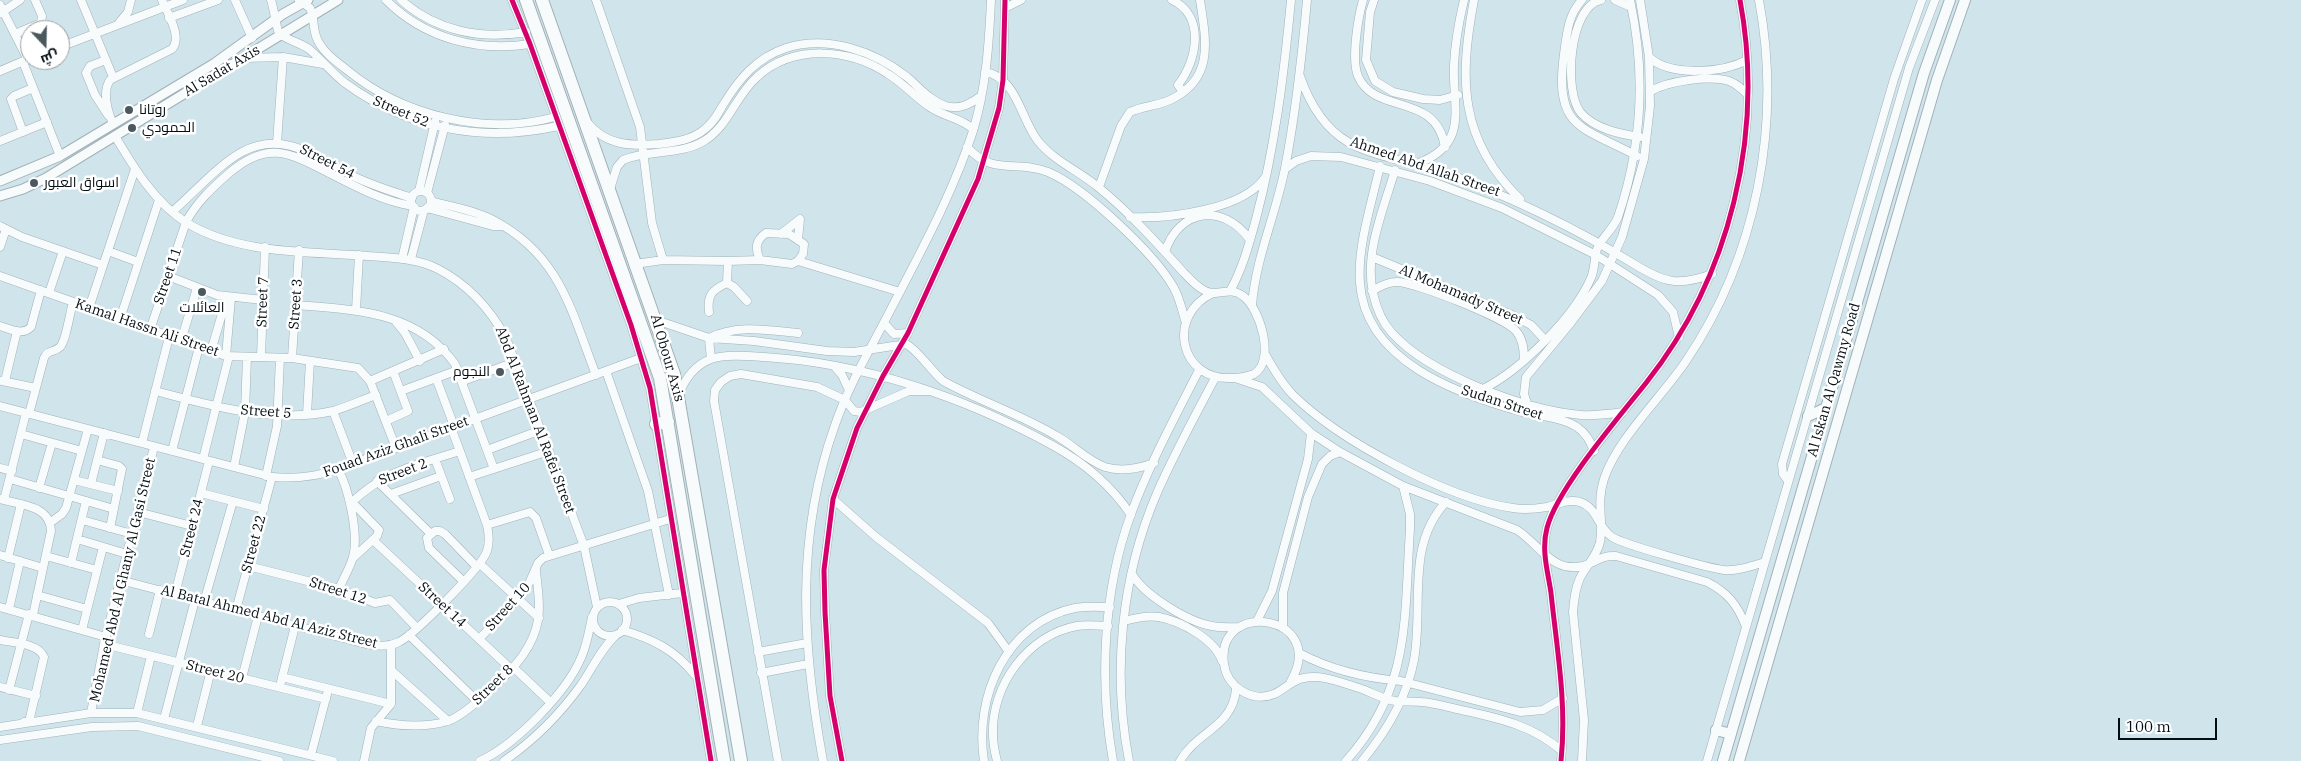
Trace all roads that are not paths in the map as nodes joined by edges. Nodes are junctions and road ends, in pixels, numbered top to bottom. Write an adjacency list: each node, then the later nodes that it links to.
1 (20, 0): 40 (street)
2 (35, 0): 47 (street)
3 (81, 0): 46 (street)
4 (131, 0): 44 (street)
5 (183, 0): 37 (street)
6 (218, 0): 42 (street)
7 (235, 0): 49 (street)
8 (271, 0): 43 (street)
9 (338, 0): 41 (street, Al Sadat Axis)
10 (386, 0): 51 (street)
11 (401, 0): 45 (street)
12 (512, 0): 45 (street)
13 (526, 0): 240 (highway, Al Obour Axis)
14 (542, 0): 80 (highway, Al Obour Axis)
15 (596, 0): 93 (street)
16 (991, 0): 64 (street)
17 (1021, 0): 38 (street)
18 (1172, 0): 72 (street)
19 (1200, 0): 72 (street)
20 (1291, 0): 105 (street)
21 (1307, 0): 65 (street)
22 (1363, 0): 95 (street)
23 (1374, 0): 74 (street)
24 (1464, 0): 74 (street)
25 (1474, 0): 73 (street)
26 (1582, 0): 96 (street)
27 (1601, 0): 89 (street)
28 (1615, 0): 39 (street)
29 (1640, 0): 56 (street)
30 (1740, 0): 59 (street)
31 (1759, 0): 296 (street)
32 (1922, 0): 53 (street)
33 (1935, 0): 54 (street)
34 (1950, 0): 136 (main road, Al Iskan Al Qawmy Road)
35 (1965, 0): 139 (main road, Al Iskan Al Qawmy Road)
36 (304, 1): 41 (street, Street 52); 43 (street, Al Sadat Axis)
37 (164, 3): 42 (street); 44 (street)
38 (1005, 4): 68 (street)
39 (1630, 4): 89 (street)
40 (1, 10): 47 (street)
41 (313, 16): 48 (street, Al Sadat Axis); 77 (street, Street 52)
42 (169, 18): 66 (street)
43 (277, 19): 48 (street); 49 (street, Al Sadat Axis)
44 (118, 24): 46 (street)
45 (526, 32): 51 (street)
46 (95, 33): 50 (street); 58 (street)
47 (15, 34): 52 (street)
48 (282, 36): 57 (street, Al Sadat Axis); 61 (street, Street 52)
49 (252, 38): 81 (street, Al Sadat Axis)
50 (70, 43)
51 (530, 44): 79 (street)
52 (20, 45)
53 (1904, 49): 54 (street); 274 (street)
54 (1915, 51): 237 (street)
55 (284, 57): 57 (street); 61 (street); 92 (street)
56 (1649, 57): 59 (street); 71 (street)
57 (244, 58): 88 (street, Al Sadat Axis)
58 (106, 60): 66 (street); 81 (street)
59 (1747, 60): 75 (street)
60 (20, 63): 63 (street)
61 (323, 64): 83 (street, Street 52)
62 (29, 70): 70 (street)
63 (0, 71)
64 (986, 72): 68 (street); 76 (street)
65 (1300, 76): 101 (street, Ahmed Abd Allah Street); 104 (street)
66 (113, 77): 81 (street)
67 (741, 78): 69 (street); 76 (street); 93 (street)
68 (1003, 80): 100 (street); 111 (street)
69 (748, 86): 86 (street); 98 (street)
70 (33, 88): 82 (street); 87 (street)
71 (1650, 91): 75 (street); 90 (street)
72 (1183, 92): 111 (street)
73 (1465, 94): 74 (street); 116 (street)
74 (1455, 95): 95 (street)
75 (1748, 95): 148 (street)
76 (981, 96): 86 (street)
77 (437, 115): 78 (street, Street 52); 83 (street)
78 (446, 118): 79 (street, Street 52); 85 (street)
79 (555, 118): 84 (street)
80 (584, 118): 93 (street); 113 (highway, Al Obour Axis)
81 (112, 121): 97 (street, Al Sadat Axis)
82 (47, 122): 87 (street); 97 (street)
83 (434, 126): 85 (street, Street 52); 112 (street)
84 (558, 126): 85 (street, Street 52); 195 (street)
85 (444, 129): 112 (street)
86 (973, 130): 94 (street)
87 (23, 132): 91 (street)
88 (114, 136): 103 (street, Abd Al Rahman Al Rafei Street); 109 (street, Al Sadat Axis)
89 (1637, 136): 90 (street); 96 (street)
90 (1647, 138): 99 (street)
91 (0, 141)
92 (277, 143): 117 (street, Street 54); 119 (street, Street 54)
93 (642, 146): 98 (street)
94 (967, 146): 100 (street); 156 (street)
95 (1445, 147): 101 (street)
96 (1634, 154): 99 (street); 126 (street)
97 (60, 156): 107 (street, Al Sadat Axis)
98 (644, 156): 113 (street); 140 (street)
99 (1644, 159): 133 (street)
100 (984, 161): 169 (street); 176 (street)
101 (1419, 164): 116 (street, Ahmed Abd Allah Street)
102 (1380, 166): 104 (street, Ahmed Abd Allah Street); 106 (street, Ahmed Abd Allah Street); 255 (street, Sudan Street)
103 (135, 169): 115 (street, Abd Al Rahman Al Rafei Street); 131 (street)
104 (1285, 169): 163 (street)
105 (1269, 170): 120 (street); 125 (street)
106 (1395, 170): 135 (street, Ahmed Abd Allah Street); 137 (street, Sudan Street)
107 (25, 172): 108 (street, Al Sadat Axis); 109 (street)
108 (0, 181)
109 (31, 185): 114 (street, Al Sadat Axis)
110 (0, 187): 114 (street)
111 (1099, 187): 120 (street)
112 (423, 192): 117 (street); 118 (street)
113 (610, 193): 145 (highway, Al Obour Axis)
114 (0, 195)
115 (160, 200): 119 (street, Abd Al Rahman Al Rafei Street); 144 (street)
116 (1523, 202): 126 (street, Ahmed Abd Allah Street)
117 (413, 204): 118 (street); 121 (street, Street 54); 138 (street)
118 (427, 207): 138 (street); 207 (street)
119 (172, 212): 121 (street, Abd Al Rahman Al Rafei Street)
120 (1130, 217): 132 (street)
121 (186, 222): 128 (street, Abd Al Rahman Al Rafei Street); 150 (street, Street 11)
122 (3, 228): 127 (street); 130 (street)
123 (781, 234): 124 (street); 124 (street); 141 (street)
124 (798, 239): 143 (street)
125 (1250, 240): 132 (street); 153 (street)
126 (1600, 244): 133 (street, Ahmed Abd Allah Street); 135 (street)
127 (0, 246)
128 (265, 248): 129 (street, Abd Al Rahman Al Rafei Street); 159 (street, Street 7)
129 (299, 250): 134 (street, Abd Al Rahman Al Rafei Street); 162 (street, Street 3)
130 (63, 251): 147 (street); 155 (street)
131 (108, 251): 144 (street); 147 (street)
132 (1165, 252): 157 (street)
133 (1616, 253): 146 (street); 148 (street, Ahmed Abd Allah Street)
134 (359, 255): 138 (street, Abd Al Rahman Al Rafei Street); 165 (street)
135 (1596, 255): 146 (street, Ahmed Abd Allah Street); 180 (street)
136 (1871, 255): 139 (main road); 229 (main road, Al Iskan Al Qawmy Road)
137 (1372, 257): 154 (street, Sudan Street); 180 (street, Al Mohamady Street)
138 (406, 259): 200 (street, Abd Al Rahman Al Rafei Street)
139 (1885, 259): 438 (main road, Al Iskan Al Qawmy Road)
140 (663, 260): 142 (street); 145 (street)
141 (760, 260): 142 (street); 143 (street)
142 (728, 261): 151 (street)
143 (798, 261): 156 (street)
144 (138, 262): 167 (street)
145 (636, 264): 168 (highway, Al Obour Axis)
146 (1611, 264): 178 (street, Ahmed Abd Allah Street); 226 (street)
147 (104, 265): 164 (street)
148 (1712, 274): 178 (street)
149 (0, 276): 155 (street, Kamal Hassn Ali Street)
150 (168, 276): 152 (street); 173 (street, Street 11)
151 (727, 283): 160 (street); 166 (street)
152 (197, 288): 158 (street); 181 (street)
153 (1230, 291): 157 (street); 163 (street)
154 (1372, 291): 197 (street, Al Mohamady Street); 216 (street, Sudan Street)
155 (45, 292): 161 (street, Kamal Hassn Ali Street); 174 (street)
156 (900, 292): 171 (street)
157 (1213, 293): 169 (street)
158 (229, 297): 159 (street); 187 (street); 189 (street, Street 24)
159 (263, 300): 192 (street, Street 7)
160 (747, 301)
161 (73, 302): 164 (street, Kamal Hassn Ali Street); 215 (street)
162 (296, 305): 165 (street); 194 (street, Street 3)
163 (1252, 305): 188 (street)
164 (89, 308): 167 (street, Kamal Hassn Ali Street)
165 (356, 310): 170 (street)
166 (709, 312)
167 (120, 319): 173 (street, Kamal Hassn Ali Street)
168 (656, 320): 179 (street); 221 (highway, Al Obour Axis)
169 (1186, 320): 203 (street)
170 (396, 321): 185 (street); 199 (street)
171 (884, 323): 176 (street); 186 (street)
172 (0, 326): 174 (street)
173 (150, 330): 177 (street, Kamal Hassn Ali Street)
174 (17, 331): 212 (street)
175 (798, 333): 179 (street)
176 (908, 333): 183 (street)
177 (169, 337): 181 (street, Kamal Hassn Ali Street); 218 (street)
178 (1680, 337): 233 (street)
179 (710, 338): 182 (street); 196 (street)
180 (1545, 340): 197 (street)
181 (181, 341): 184 (street, Kamal Hassn Ali Street)
182 (754, 341): 186 (street); 190 (street)
183 (902, 344): 186 (street); 208 (street); 261 (street)
184 (199, 347): 187 (street, Kamal Hassn Ali Street); 223 (street)
185 (444, 349): 199 (street); 202 (street)
186 (869, 349): 206 (street)
187 (211, 351): 189 (street, Kamal Hassn Ali Street)
188 (1265, 354): 211 (street); 290 (street)
189 (228, 356): 191 (street, Kamal Hassn Ali Street); 228 (street, Street 24)
190 (753, 356): 196 (street); 201 (street)
191 (247, 357): 192 (street, Kamal Hassn Ali Street); 231 (street)
192 (261, 357): 193 (street, Kamal Hassn Ali Street)
193 (280, 358): 194 (street, Kamal Hassn Ali Street); 236 (street, Street 22)
194 (292, 358): 198 (street, Kamal Hassn Ali Street)
195 (641, 358): 205 (street, Fouad Aziz Ghali Street); 240 (street)
196 (711, 359): 221 (street)
197 (1524, 360): 216 (street)
198 (310, 361): 213 (street, Kamal Hassn Ali Street); 235 (street)
199 (420, 361): 204 (street)
200 (515, 362): 214 (street); 224 (street, Abd Al Rahman Al Rafei Street)
201 (835, 367): 206 (street); 217 (street)
202 (458, 370): 209 (street); 214 (street)
203 (1199, 370): 210 (street); 261 (street)
204 (393, 371): 213 (street); 219 (street)
205 (606, 371): 207 (street, Fouad Aziz Ghali Street); 299 (street)
206 (857, 371): 208 (street); 217 (street)
207 (596, 375): 224 (street, Fouad Aziz Ghali Street)
208 (883, 376): 220 (street); 232 (street)
209 (436, 378): 219 (street); 241 (street, Al Batal Ahmed Abd Al Aziz Street)
210 (1215, 378): 211 (street); 317 (street)
211 (1237, 378): 244 (street)
212 (2, 381): 215 (street)
213 (370, 381): 222 (street)
214 (462, 381): 238 (street)
215 (36, 388): 234 (street)
216 (1483, 389): 226 (street, Sudan Street)
217 (849, 390): 225 (street)
218 (155, 391): 223 (street, Street 5); 248 (street)
219 (401, 391): 239 (street)
220 (928, 391): 232 (street); 294 (street)
221 (679, 394): 423 (highway, Al Obour Axis)
222 (376, 395): 230 (street, Street 5); 239 (street)
223 (186, 399): 228 (street, Street 5); 253 (street)
224 (529, 400): 238 (street, Fouad Aziz Ghali Street); 243 (street, Abd Al Rahman Al Rafei Street)
225 (845, 400): 232 (street); 366 (street); 369 (street)
226 (1526, 403): 233 (street, Sudan Street)
227 (0, 406): 234 (street, Fouad Aziz Ghali Street)
228 (216, 407): 231 (street, Street 5); 259 (street, Street 24)
229 (1826, 408): 237 (main road); 411 (main road, Al Iskan Al Qawmy Road)
230 (333, 411): 235 (street, Street 5); 262 (street)
231 (245, 412): 236 (street, Street 5); 264 (street)
232 (865, 412): 285 (street)
233 (1623, 412): 255 (street)
234 (28, 414): 242 (street, Fouad Aziz Ghali Street); 245 (street)
235 (307, 414): 236 (street, Street 5)
236 (277, 415): 269 (street, Street 22)
237 (1808, 416): 274 (street)
238 (476, 418): 241 (street, Fouad Aziz Ghali Street); 251 (street)
239 (386, 421): 250 (street)
240 (662, 423): 295 (street); 413 (highway, Al Obour Axis)
241 (452, 426): 250 (street, Fouad Aziz Ghali Street); 256 (street, Al Batal Ahmed Abd Al Aziz Street)
242 (88, 429): 246 (street, Fouad Aziz Ghali Street); 252 (street)
243 (541, 430): 251 (street); 254 (street, Abd Al Rahman Al Rafei Street)
244 (1311, 432): 257 (street); 352 (street)
245 (21, 434): 247 (street); 267 (street)
246 (104, 434): 248 (street, Fouad Aziz Ghali Street); 258 (street)
247 (52, 443): 252 (street); 277 (street)
248 (142, 444): 249 (street, Fouad Aziz Ghali Street)
249 (154, 447): 253 (street, Fouad Aziz Ghali Street); 293 (street, Mohamed Abd Al Ghany Al Gasi Street)
250 (396, 448): 262 (street, Fouad Aziz Ghali Street)
251 (488, 450): 266 (street)
252 (82, 451): 272 (street)
253 (172, 451): 259 (street, Fouad Aziz Ghali Street)
254 (549, 451): 266 (street); 307 (street, Abd Al Rahman Al Rafei Street)
255 (1594, 451): 290 (street)
256 (460, 452): 260 (street, Street 2); 270 (street, Al Batal Ahmed Abd Al Aziz Street)
257 (1340, 452): 276 (street); 358 (street)
258 (97, 460): 275 (street); 278 (street)
259 (206, 460): 264 (street, Fouad Aziz Ghali Street); 279 (street, Street 24)
260 (435, 460): 268 (street); 273 (street, Street 2)
261 (1154, 463): 294 (street)
262 (354, 464): 265 (street, Fouad Aziz Ghali Street)
263 (0, 468): 267 (street)
264 (234, 468): 269 (street, Fouad Aziz Ghali Street)
265 (338, 469): 269 (street, Fouad Aziz Ghali Street); 284 (street)
266 (494, 469): 270 (street)
267 (12, 471): 271 (street)
268 (441, 476): 280 (street); 282 (street)
269 (269, 477): 292 (street, Street 22)
270 (469, 477): 300 (street, Al Batal Ahmed Abd Al Aziz Street)
271 (10, 479): 277 (street); 283 (street)
272 (74, 480): 275 (street); 281 (street)
273 (377, 481): 280 (street); 284 (street, Street 2)
274 (1788, 481): 319 (street)
275 (90, 484): 278 (street)
276 (1403, 486): 288 (street); 383 (street)
277 (39, 488): 281 (street)
278 (118, 491): 291 (street)
279 (201, 493): 287 (street); 301 (street, Street 24)
280 (391, 494): 304 (street)
281 (69, 496): 286 (street); 298 (street)
282 (450, 499)
283 (2, 500): 289 (street)
284 (350, 500): 306 (street); 316 (street)
285 (833, 500): 370 (street); 426 (street)
286 (86, 501): 291 (street); 297 (street)
287 (232, 501): 292 (street); 338 (street)
288 (1446, 502): 314 (street); 387 (street)
289 (21, 504): 298 (street); 315 (street)
290 (1557, 504): 296 (street); 314 (street)
291 (114, 509): 302 (street)
292 (264, 509): 323 (street, Street 22)
293 (138, 512): 301 (street); 303 (street, Mohamed Abd Al Ghany Al Gasi Street)
294 (1131, 515): 310 (street)
295 (670, 519): 299 (street); 332 (street)
296 (1599, 519): 319 (street); 322 (street)
297 (82, 520): 302 (street); 305 (street)
298 (51, 522): 313 (street)
299 (655, 522): 307 (street); 334 (street)
300 (487, 525): 312 (street); 321 (street, Al Batal Ahmed Abd Al Aziz Street)
301 (192, 526): 333 (street, Street 24)
302 (110, 528): 303 (street)
303 (132, 534): 309 (street, Mohamed Abd Al Ghany Al Gasi Street)
304 (431, 534): 321 (street); 329 (street)
305 (77, 539): 308 (street); 320 (street)
306 (373, 540): 316 (street); 339 (street, Street 14)
307 (584, 546): 312 (street); 342 (street, Abd Al Rahman Al Rafei Street)
308 (103, 547): 309 (street); 325 (street)
309 (127, 554): 328 (street, Mohamed Abd Al Ghany Al Gasi Street)
310 (1120, 554): 317 (street); 343 (street)
311 (0, 555): 315 (street)
312 (549, 555): 326 (street, Street 10)
313 (46, 556): 320 (street); 324 (street)
314 (1545, 556): 322 (street); 394 (street)
315 (8, 558): 318 (street)
316 (353, 558): 330 (street)
317 (1136, 558): 327 (street)
318 (20, 561): 324 (street); 344 (street)
319 (1765, 562): 356 (street)
320 (71, 563): 325 (street)
321 (479, 565): 329 (street, Al Batal Ahmed Abd Al Aziz Street); 336 (street)
322 (1588, 565): 356 (street); 435 (street)
323 (248, 566): 330 (street, Street 12); 346 (street, Street 22)
324 (43, 568): 335 (street)
325 (97, 570): 345 (street)
326 (536, 570): 336 (street, Street 10); 350 (street, Street 8)
327 (1132, 573): 351 (street); 355 (street)
328 (120, 580): 331 (street, Al Batal Ahmed Abd Al Aziz Street); 365 (street, Mohamed Abd Al Ghany Al Gasi Street)
329 (463, 582): 339 (street, Al Batal Ahmed Abd Al Aziz Street)
330 (338, 589): 357 (street, Street 12)
331 (160, 590): 333 (street, Al Batal Ahmed Abd Al Aziz Street); 361 (street)
332 (682, 593): 334 (street); 380 (street)
333 (175, 594): 337 (street, Al Batal Ahmed Abd Al Aziz Street)
334 (669, 594): 340 (street)
335 (37, 595): 345 (street); 347 (street)
336 (518, 599): 350 (street); 363 (street, Street 10)
337 (195, 600): 338 (street, Al Batal Ahmed Abd Al Aziz Street); 373 (street)
338 (204, 602): 346 (street, Al Batal Ahmed Abd Al Aziz Street)
339 (440, 604): 357 (street, Al Batal Ahmed Abd Al Aziz Street); 363 (street, Street 14)
340 (619, 604): 342 (street); 360 (street)
341 (0, 607): 344 (street, Street 20)
342 (597, 607): 349 (street)
343 (1110, 607): 354 (street); 370 (street)
344 (9, 609): 347 (street, Street 20)
345 (87, 609): 359 (street)
346 (236, 610): 348 (street, Al Batal Ahmed Abd Al Aziz Street)
347 (31, 614): 359 (street, Street 20); 367 (street)
348 (258, 616): 353 (street, Al Batal Ahmed Abd Al Aziz Street); 382 (street)
349 (592, 617): 360 (street); 399 (street)
350 (539, 618): 376 (street, Street 8)
351 (1124, 621): 375 (street); 386 (street)
352 (1257, 621): 355 (street); 358 (street)
353 (295, 626): 368 (street, Al Batal Ahmed Abd Al Aziz Street); 381 (street)
354 (1108, 626): 385 (street); 428 (street)
355 (1240, 627): 375 (street)
356 (1746, 627): 409 (street)
357 (417, 628): 362 (street, Al Batal Ahmed Abd Al Aziz Street)
358 (1283, 628): 371 (street)
359 (82, 630): 365 (street, Street 20)
360 (619, 632): 380 (street); 421 (street)
361 (149, 634)
362 (409, 635): 368 (street, Al Batal Ahmed Abd Al Aziz Street); 397 (street)
363 (478, 639): 376 (street, Street 14)
364 (0, 640): 367 (street)
365 (105, 640): 372 (street, Street 20); 401 (street, Mohamed Abd Al Ghany Al Gasi Street)
366 (807, 642): 369 (street); 374 (street)
367 (21, 644): 392 (street); 393 (street)
368 (391, 645): 378 (street)
369 (758, 652): 379 (street)
370 (1009, 652): 427 (street)
371 (1299, 653): 383 (street); 384 (street)
372 (151, 656): 373 (street, Street 20); 402 (street)
373 (179, 662): 377 (street, Street 20); 403 (street)
374 (808, 664): 379 (street); 425 (street)
375 (1224, 665): 391 (street)
376 (512, 668): 397 (street, Street 8); 399 (street, Street 14)
377 (211, 670): 382 (street, Street 20); 408 (street)
378 (392, 671): 400 (street); 405 (street)
379 (761, 673): 424 (street)
380 (696, 676): 416 (street)
381 (282, 677): 389 (street); 390 (street)
382 (242, 678): 389 (street, Street 20)
383 (1394, 680): 387 (street); 396 (street)
384 (1292, 681): 391 (street); 396 (street)
385 (1106, 682): 386 (street); 429 (street)
386 (1120, 682): 430 (street)
387 (1408, 682): 394 (street); 398 (street)
388 (0, 687): 392 (street)
389 (279, 688): 395 (street, Street 20)
390 (328, 688): 395 (street); 400 (street)
391 (1236, 689): 431 (street)
392 (9, 690): 393 (street)
393 (36, 696): 406 (street)
394 (1564, 698): 414 (street)
395 (326, 699): 415 (street)
396 (1387, 699): 398 (street); 432 (street)
397 (476, 701): 405 (street, Street 8)
398 (1402, 701): 414 (street); 433 (street)
399 (550, 702): 420 (street)
400 (391, 704): 404 (street)
401 (91, 713): 402 (street); 406 (street)
402 (137, 713): 403 (street)
403 (168, 720): 408 (street); 410 (street)
404 (376, 721): 405 (street, Street 8); 419 (street)
405 (448, 721)
406 (29, 722): 407 (street)
407 (0, 725)
408 (197, 726): 415 (street)
409 (1716, 730): 411 (main road); 436 (street)
410 (170, 733): 412 (street); 417 (street)
411 (1731, 734): 437 (main road, Al Iskan Al Qawmy Road)
412 (0, 740)
413 (722, 748): 416 (highway); 422 (highway, Al Obour Axis)
414 (1562, 751): 434 (street)
415 (311, 755): 418 (street)
416 (709, 755)
417 (279, 761)
418 (333, 761)
419 (364, 761)
420 (480, 761)
421 (504, 761)
422 (724, 761)
423 (741, 761)
424 (778, 761)
425 (823, 761)
426 (842, 761)
427 (984, 761)
428 (997, 761)
429 (1113, 761)
430 (1129, 761)
431 (1180, 761)
432 (1346, 761)
433 (1362, 761)
434 (1561, 761)
435 (1582, 761)
436 (1707, 761)
437 (1723, 761)
438 (1739, 761)

